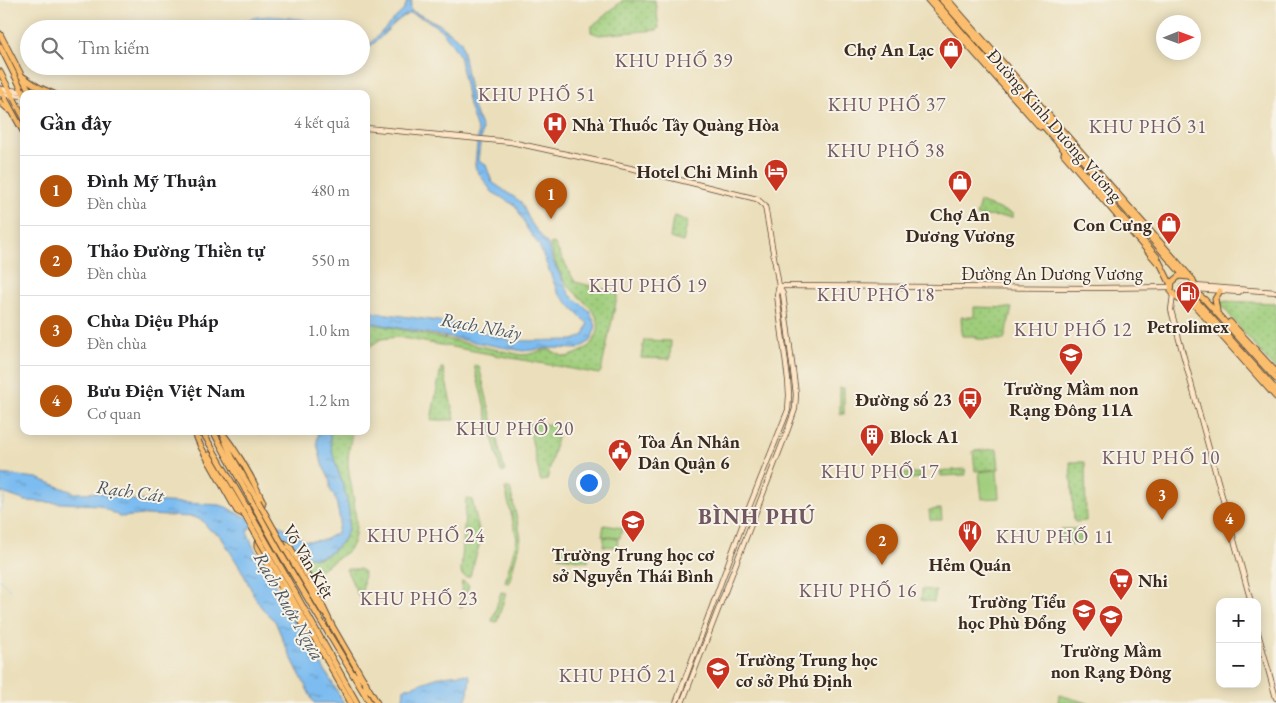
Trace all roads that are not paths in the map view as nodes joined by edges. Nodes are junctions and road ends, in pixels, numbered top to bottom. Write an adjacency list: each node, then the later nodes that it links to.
1 (928, 0): 5 (main road, Đường Kinh Dương Vương)
2 (934, 0): 5 (main road, Đường Kinh Dương Vương)
3 (942, 0): 5 (main road, Đường Kinh Dương Vương)
4 (948, 0): 5 (main road, Đường Kinh Dương Vương)
5 (949, 13): 22 (main road, Đường Kinh Dương Vương); 22 (main road, Đường Kinh Dương Vương)
6 (0, 34): 9 (main road)
7 (0, 46): 11 (main road)
8 (0, 72): 15 (main road)
9 (19, 73): 12 (main road)
10 (22, 75): 13 (main road)
11 (24, 90)
12 (25, 90)
13 (46, 90)
14 (1, 91): 15 (main road); 19 (main road)
15 (11, 92): 16 (main road); 18 (main road)
16 (20, 93)
17 (0, 102): 19 (main road)
18 (20, 110)
19 (14, 114): 20 (main road)
20 (20, 125)
21 (370, 128): 24 (main road)
22 (1073, 154): 23 (main road, Đường Kinh Dương Vương); 25 (main road, Đường Kinh Dương Vương)
23 (1186, 276): 25 (main road); 29 (main road)
24 (779, 286): 25 (main road, Đường An Dương Vương); 59 (main road); 60 (main road)
25 (1171, 286): 30 (main road)
26 (1242, 290): 27 (main road); 28 (main road); 29 (main road)
27 (1220, 291): 29 (main road); 32 (main road)
28 (1276, 293)
29 (1192, 294): 30 (main road); 31 (main road); 32 (main road); 35 (main road); 36 (main road)
30 (1173, 295): 31 (main road)
31 (1171, 310): 46 (main road)
32 (1221, 318): 33 (main road); 34 (main road)
33 (1276, 372)
34 (1276, 379)
35 (1276, 390)
36 (1276, 397)
37 (196, 435): 42 (main road)
38 (197, 435): 43 (main road, Võ Văn Kiệt)
39 (204, 435): 43 (main road, Võ Văn Kiệt)
40 (215, 435): 44 (main road, Võ Văn Kiệt, bridge)
41 (223, 435): 44 (main road, Võ Văn Kiệt, bridge)
42 (224, 435)
43 (245, 510): 45 (main road, Võ Văn Kiệt, bridge)
44 (281, 548): 47 (main road, Võ Văn Kiệt); 50 (main road, Võ Văn Kiệt)
45 (272, 556): 48 (main road, Võ Văn Kiệt); 51 (main road, Võ Văn Kiệt)
46 (1249, 598)
47 (332, 626): 48 (main road); 52 (main road, Võ Văn Kiệt)
48 (312, 636): 53 (main road, Võ Văn Kiệt)
49 (1261, 643): 55 (main road)
50 (351, 673): 52 (main road); 54 (main road, Võ Văn Kiệt)
51 (343, 679): 53 (main road); 56 (main road, Võ Văn Kiệt)
52 (364, 681): 54 (main road); 58 (main road, Võ Văn Kiệt)
53 (343, 688): 56 (main road, Võ Văn Kiệt)
54 (365, 694): 57 (main road, Võ Văn Kiệt)
55 (1276, 698)
56 (354, 702)
57 (370, 703)
58 (377, 703)
59 (676, 703)
60 (682, 703)

